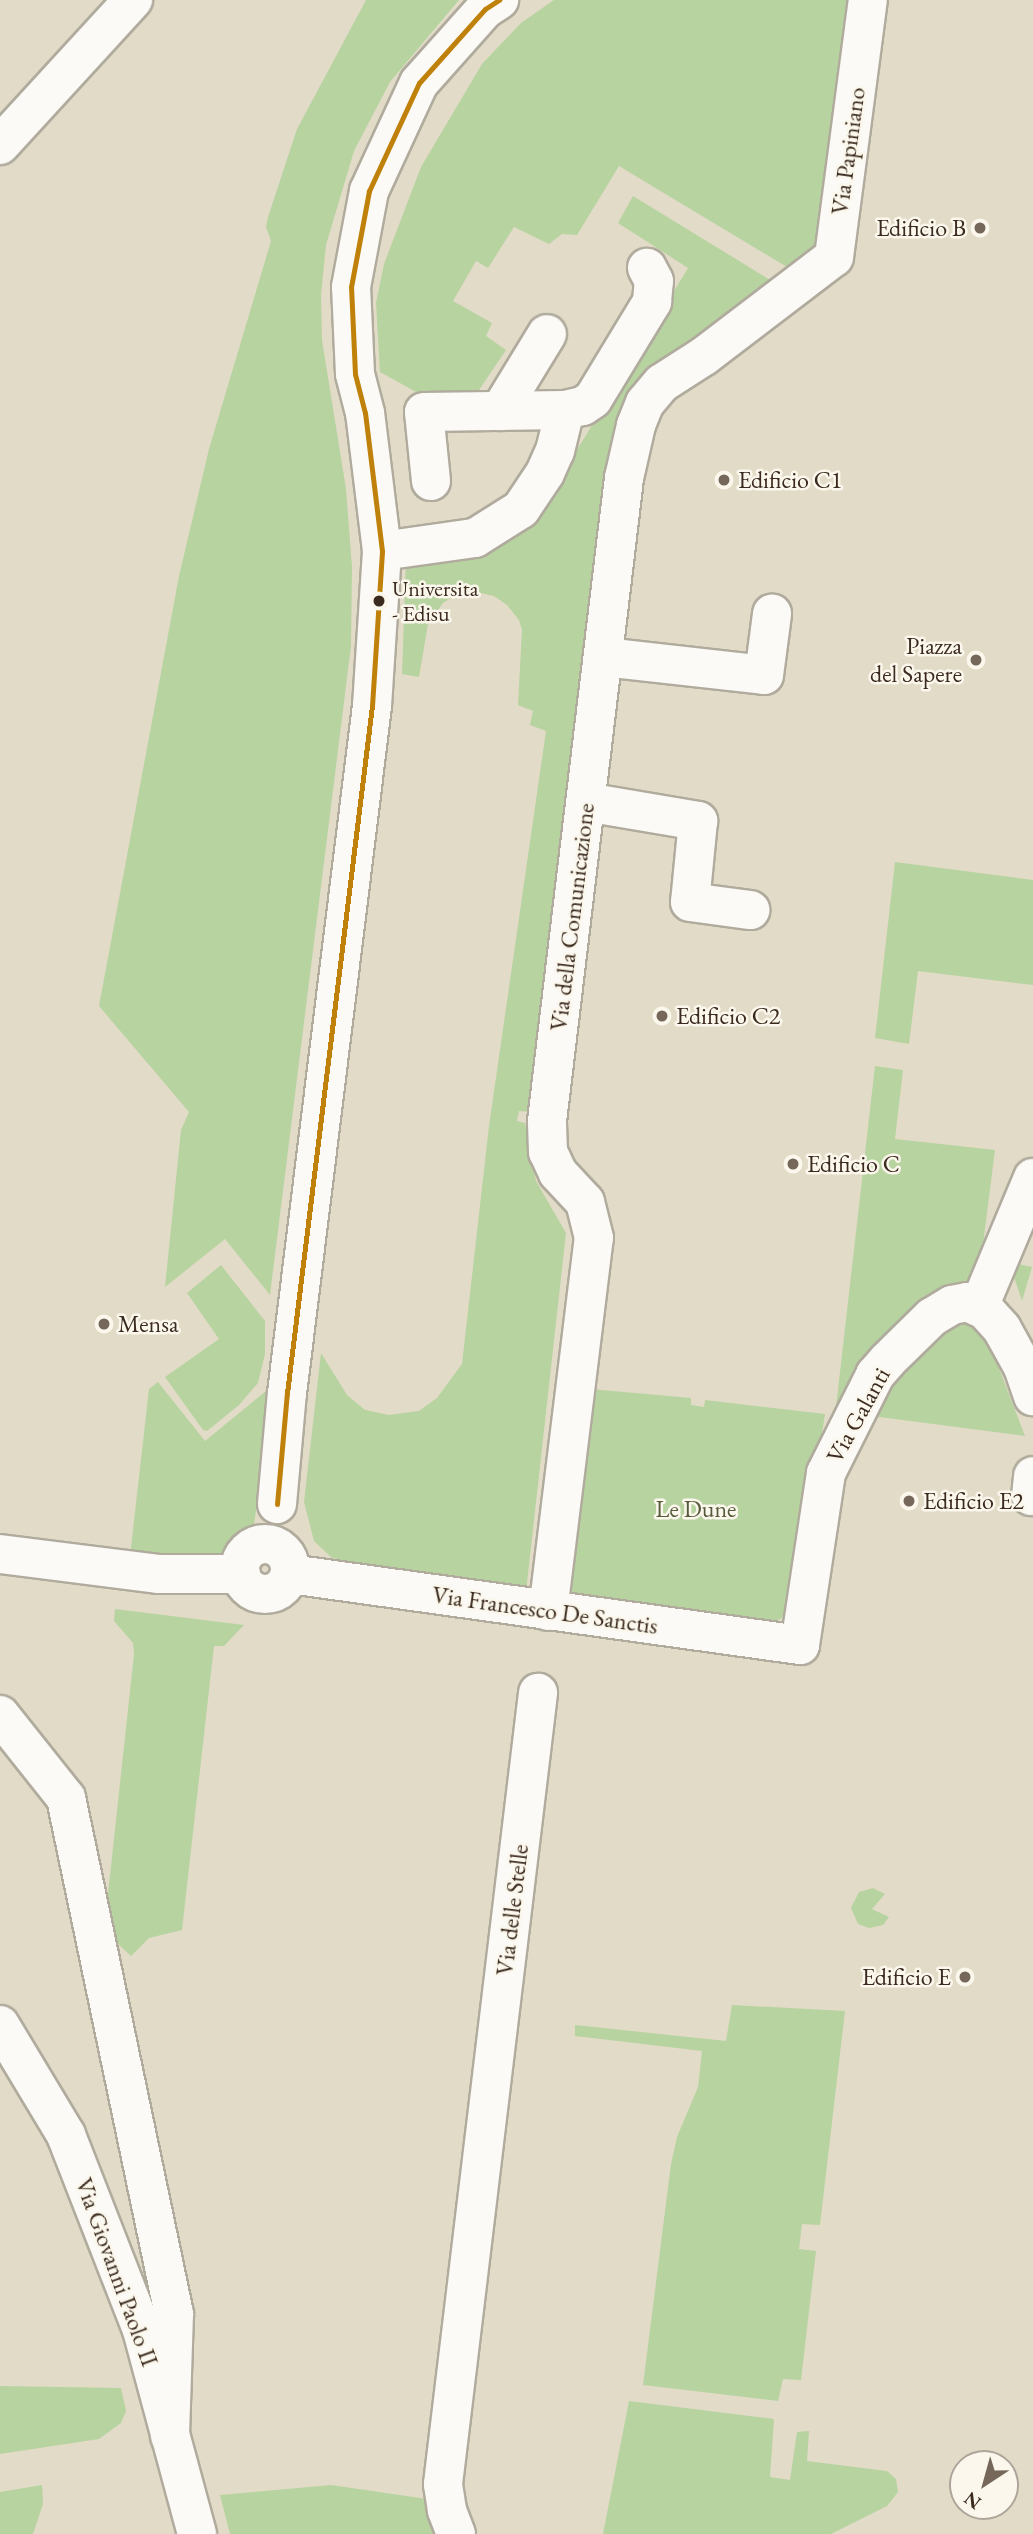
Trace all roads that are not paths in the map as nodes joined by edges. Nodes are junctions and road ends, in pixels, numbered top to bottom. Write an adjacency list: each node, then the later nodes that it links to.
1 (133, 0): 4 (street)
2 (499, 0): 13 (street)
3 (868, 0): 8 (street, Via Papiniano)
4 (51, 89): 5 (street); 6 (street)
5 (0, 106)
6 (0, 145)
7 (647, 268): 10 (street)
8 (797, 286): 15 (street, Via della Comunicazione)
9 (547, 334): 11 (street)
10 (565, 410): 11 (street); 13 (street)
11 (500, 411): 12 (street)
12 (431, 481)
13 (382, 551): 22 (street)
14 (772, 614): 15 (street)
15 (604, 657): 16 (street, Via della Comunicazione)
16 (586, 802): 17 (street); 23 (street, Via della Comunicazione)
17 (750, 909)
18 (1033, 1178): 19 (street)
19 (979, 1307): 20 (street); 24 (street, Via Galanti)
20 (1033, 1396)
21 (0, 1554): 22 (street, Via Francesco De Sanctis)
22 (268, 1563): 23 (street, Via Francesco De Sanctis)
23 (548, 1611): 24 (street, Via Francesco De Sanctis)
24 (800, 1645)
25 (538, 1693): 30 (street, Via delle Stelle)
26 (0, 1715): 28 (street)
27 (0, 2025): 28 (street, Via Giovanni Paolo II)
28 (170, 2435): 29 (street, Via Giovanni Paolo II)
29 (197, 2534)
30 (456, 2534)

